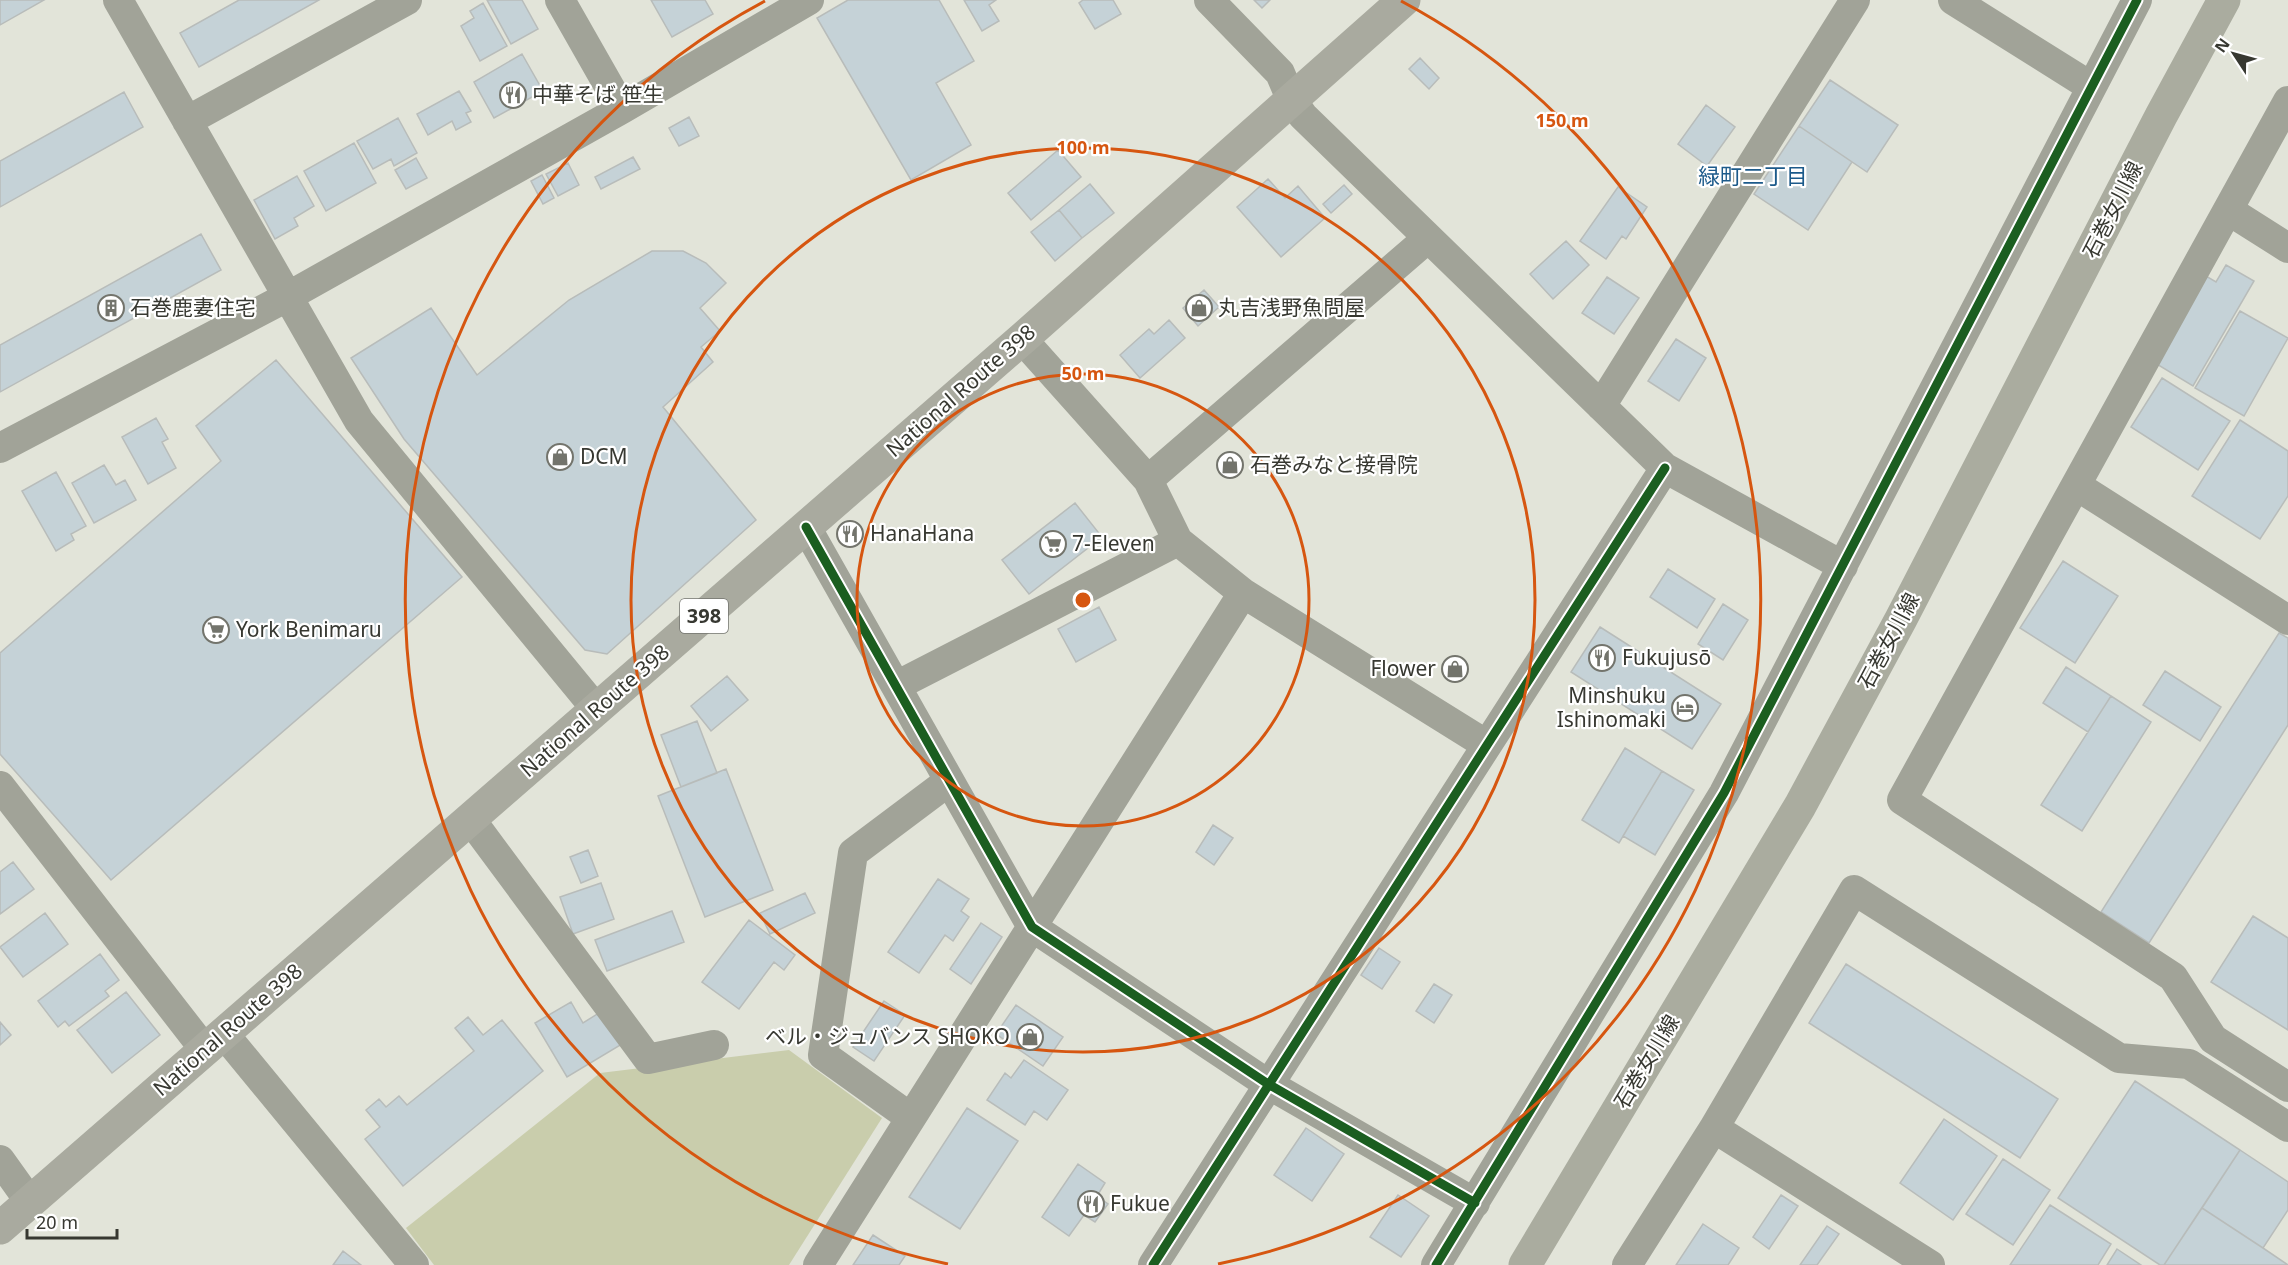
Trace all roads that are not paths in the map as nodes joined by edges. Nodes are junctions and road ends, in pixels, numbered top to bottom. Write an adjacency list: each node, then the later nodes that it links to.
1 (118, 0): 15 (street)
2 (407, 0): 15 (street)
3 (560, 0): 14 (street)
4 (809, 0): 14 (street)
5 (1209, 0): 12 (street)
6 (1404, 0): 12 (highway, National Route 398 / 398)
7 (1855, 0): 21 (street)
8 (1953, 0): 11 (street)
9 (2137, 0): 11 (street)
10 (2224, 0): 53 (main road, 石巻女川線)
11 (2090, 86): 28 (street)
12 (1291, 99): 17 (street); 20 (highway, National Route 398 / 398)
13 (2288, 101): 16 (street)
14 (622, 109): 19 (street)
15 (187, 121): 19 (street)
16 (2228, 210): 18 (street); 25 (street)
17 (1428, 238): 21 (street); 24 (street)
18 (2288, 248)
19 (287, 297): 22 (street); 32 (street)
20 (1022, 339): 24 (street); 26 (highway, National Route 398 / 398)
21 (1601, 406): 23 (street)
22 (0, 448)
23 (1665, 468): 28 (street); 33 (street)
24 (1148, 480): 27 (street)
25 (2077, 486): 30 (street); 41 (street)
26 (806, 527): 31 (street); 32 (highway, National Route 398 / 398)
27 (1178, 541): 29 (street); 31 (street)
28 (1843, 566): 47 (street)
29 (1243, 593): 33 (street); 37 (street)
30 (2288, 620)
31 (896, 686): 34 (street)
32 (597, 710): 36 (highway, National Route 398 / 398)
33 (1487, 745): 40 (street)
34 (949, 781): 37 (street); 42 (street)
35 (0, 786): 38 (street)
36 (471, 820): 38 (highway, National Route 398 / 398); 39 (street)
37 (1032, 927): 40 (street); 42 (street)
38 (214, 1042): 46 (highway, National Route 398 / 398); 49 (street)
39 (714, 1045)
40 (1268, 1084): 47 (street); 51 (street)
41 (2288, 1087)
42 (911, 1118): 50 (street)
43 (2288, 1127): 44 (street)
44 (1714, 1128): 54 (street); 55 (street)
45 (0, 1160): 46 (street)
46 (30, 1202): 48 (highway, National Route 398 / 398)
47 (1475, 1203): 52 (street)
48 (0, 1228)
49 (414, 1265)
50 (818, 1265)
51 (1153, 1265)
52 (1436, 1265)
53 (1525, 1265)
54 (1628, 1265)
55 (1930, 1265)

